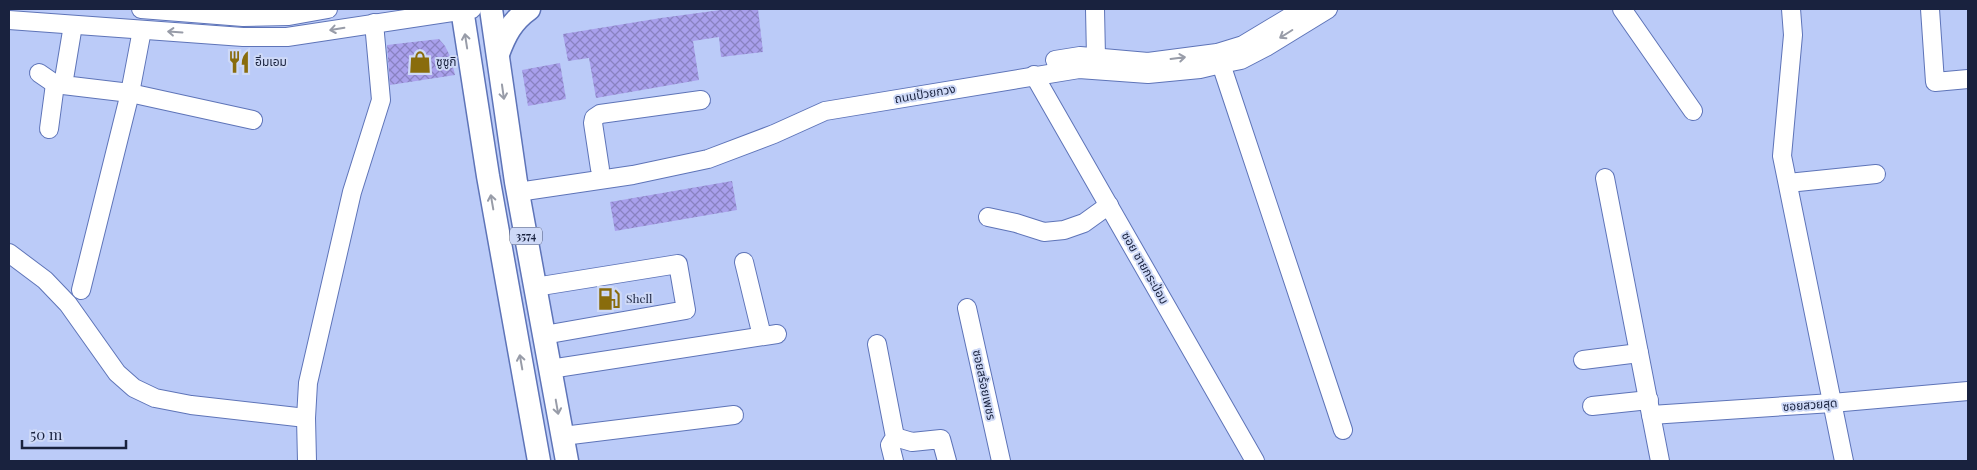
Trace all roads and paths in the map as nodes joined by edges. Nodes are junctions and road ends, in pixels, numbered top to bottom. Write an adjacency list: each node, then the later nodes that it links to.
1 (141, 9): 12 (street)
2 (328, 9): 13 (street)
3 (465, 9): 15 (street); 57 (main road, 3574, one-way to 3)
4 (491, 9): 18 (main road, 3574)
5 (529, 9): 18 (main road)
6 (1095, 9): 19 (street)
7 (1304, 9): 19 (street, ถนนป้วยกวง, one-way to 7)
8 (1328, 9): 20 (street, ถนนป้วยกวง, one-way to 20)
9 (1622, 9): 27 (street)
10 (1791, 9): 33 (street)
11 (1930, 9): 23 (street)
12 (169, 10): 13 (street)
13 (265, 13)
14 (9, 20): 16 (street)
15 (374, 23): 17 (street, one-way to 17); 52 (street)
16 (73, 25): 17 (street); 24 (street)
17 (142, 30): 25 (street)
18 (497, 54): 34 (main road, 3574, one-way to 34)
19 (1096, 58): 30 (street, ถนนป้วยกวง)
20 (1221, 64): 22 (street, ถนนป้วยกวง); 53 (street)
21 (39, 73): 24 (street)
22 (1034, 75): 34 (street, ถนนป้วยกวง); 35 (street, ซอย ชายกระป่อม)
23 (1968, 79)
24 (59, 85): 25 (street); 29 (street)
25 (130, 94): 28 (street); 40 (street)
26 (701, 100): 30 (street)
27 (1693, 112)
28 (252, 120)
29 (49, 129)
30 (600, 169): 34 (street, ถนนป้วยกวง)
31 (1876, 174): 33 (street)
32 (1605, 178): 44 (street)
33 (1788, 183): 48 (street)
34 (517, 187): 39 (main road, 3574)
35 (1109, 205): 36 (street); 62 (street, ซอย ชายกระป่อม)
36 (988, 217)
37 (9, 253): 52 (street)
38 (744, 262): 46 (street)
39 (535, 287): 42 (main road, 3574); 42 (street)
40 (81, 290)
41 (967, 308): 61 (street, ซอยสร้อยเพชร)
42 (544, 335): 46 (main road, 3574)
43 (877, 344): 55 (street)
44 (1639, 353): 45 (street); 50 (street)
45 (1583, 360)
46 (550, 369): 54 (main road, 3574, one-way to 54)
47 (1968, 391): 48 (street, ซอยสวยสุด)
48 (1832, 403): 50 (street, ซอยสวยสุด); 64 (street)
49 (1592, 406): 50 (street, ซอยสวยสุด)
50 (1650, 408): 63 (street)
51 (734, 415): 54 (street)
52 (306, 418): 56 (street)
53 (1344, 430)
54 (562, 436): 58 (main road, 3574)
55 (895, 437): 59 (street); 60 (street)
56 (307, 461)
57 (539, 461)
58 (567, 461)
59 (894, 461)
60 (947, 461)
61 (1001, 461)
62 (1255, 461)
63 (1660, 461)
64 (1844, 461)

